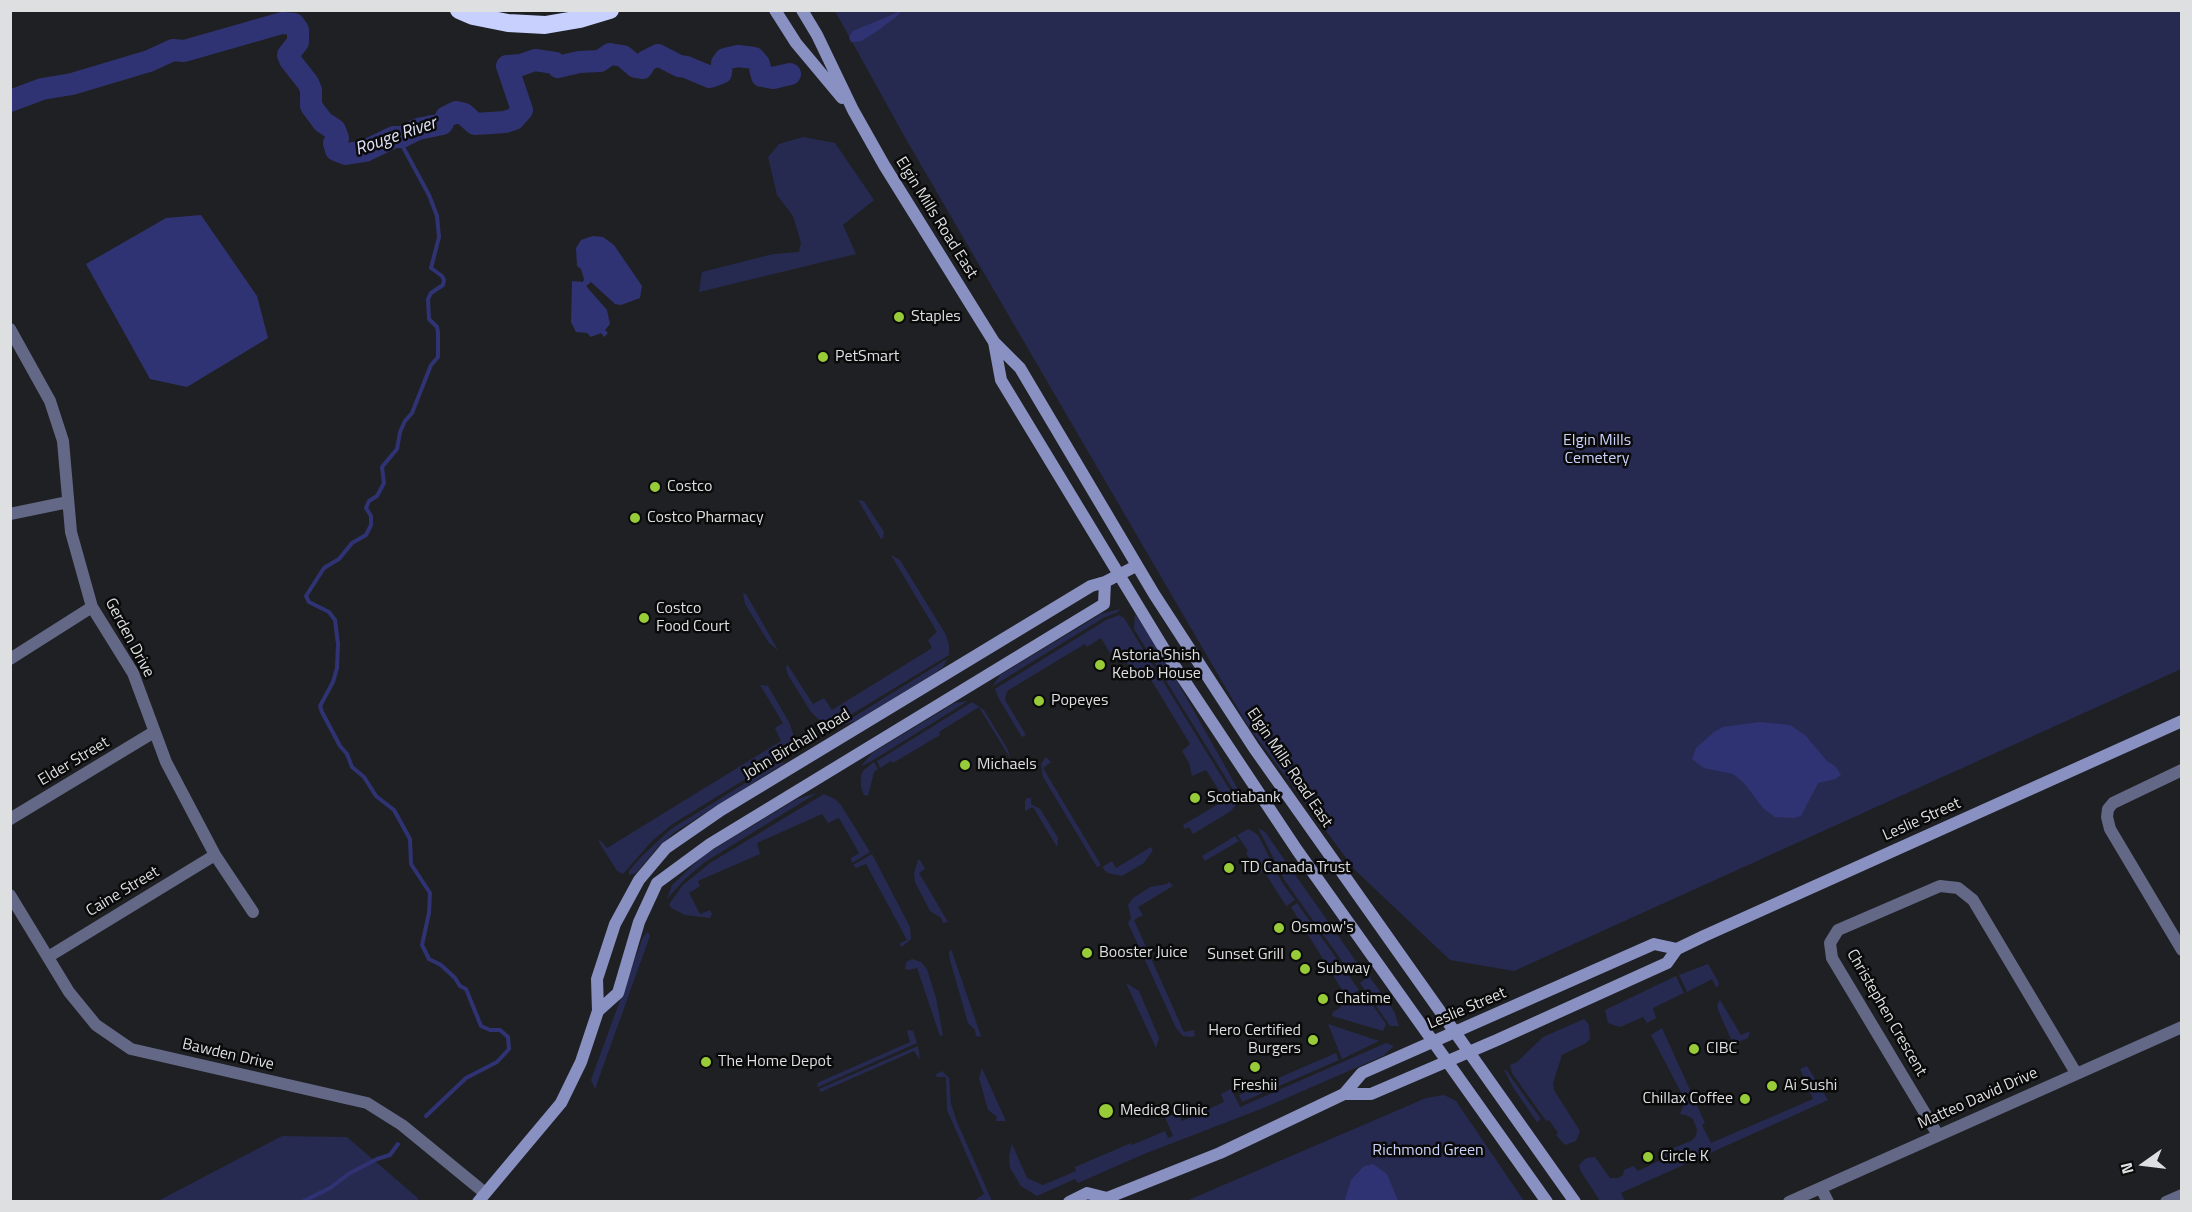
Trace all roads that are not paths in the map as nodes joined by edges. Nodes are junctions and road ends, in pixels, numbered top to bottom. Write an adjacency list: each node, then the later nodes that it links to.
1 (459, 10): 2 (highway)
2 (610, 10)
3 (775, 10): 5 (main road, Elgin Mills Road East)
4 (802, 10): 5 (main road, Elgin Mills Road East)
5 (853, 110): 7 (main road, Elgin Mills Road East)
6 (10, 329): 8 (street, Gerden Drive)
7 (994, 342): 10 (main road, Elgin Mills Road East); 11 (main road, Elgin Mills Road East)
8 (68, 502): 9 (street); 13 (street, Gerden Drive)
9 (10, 514)
10 (1136, 566): 11 (main road, John Birchall Road); 27 (main road, Elgin Mills Road East)
11 (1119, 575): 12 (main road, John Birchall Road); 28 (main road, Elgin Mills Road East)
12 (1105, 582): 25 (main road, John Birchall Road); 25 (main road, John Birchall Road)
13 (92, 607): 14 (street); 16 (street, Gerden Drive)
14 (10, 658)
15 (2181, 721): 22 (main road, Leslie Street)
16 (154, 732): 18 (street, Elder Street); 19 (street, Gerden Drive)
17 (2181, 770): 23 (street)
18 (10, 819)
19 (215, 855): 21 (street, Gerden Drive); 24 (street, Caine Street)
20 (10, 895): 24 (street, Bawden Drive)
21 (253, 912)
22 (1677, 949): 27 (main road, Leslie Street); 29 (main road, Leslie Street)
23 (2181, 950)
24 (48, 957): 36 (street, Bawden Drive)
25 (598, 1011): 36 (main road, John Birchall Road)
26 (2181, 1027): 31 (street, Matteo David Drive)
27 (1456, 1031): 28 (main road, Leslie Street); 29 (main road, Elgin Mills Road East)
28 (1432, 1041): 30 (main road, Elgin Mills Road East); 32 (main road, Leslie Street)
29 (1469, 1051): 30 (main road, Leslie Street); 40 (main road, Elgin Mills Road East)
30 (1445, 1061): 32 (main road, Leslie Street); 39 (main road, Elgin Mills Road East)
31 (2076, 1073): 33 (street, Matteo David Drive); 33 (street, Christephen Crescent)
32 (1344, 1094): 37 (main road, Leslie Street)
33 (1938, 1134): 34 (street, Matteo David Drive)
34 (1821, 1188): 41 (street, Matteo David Drive); 42 (street)
35 (2181, 1195): 43 (street)
36 (481, 1197)
37 (1107, 1200): 38 (main road, Leslie Street)
38 (1069, 1202)
39 (1547, 1202)
40 (1575, 1202)
41 (1789, 1202)
42 (1828, 1202)
43 (2166, 1202)

